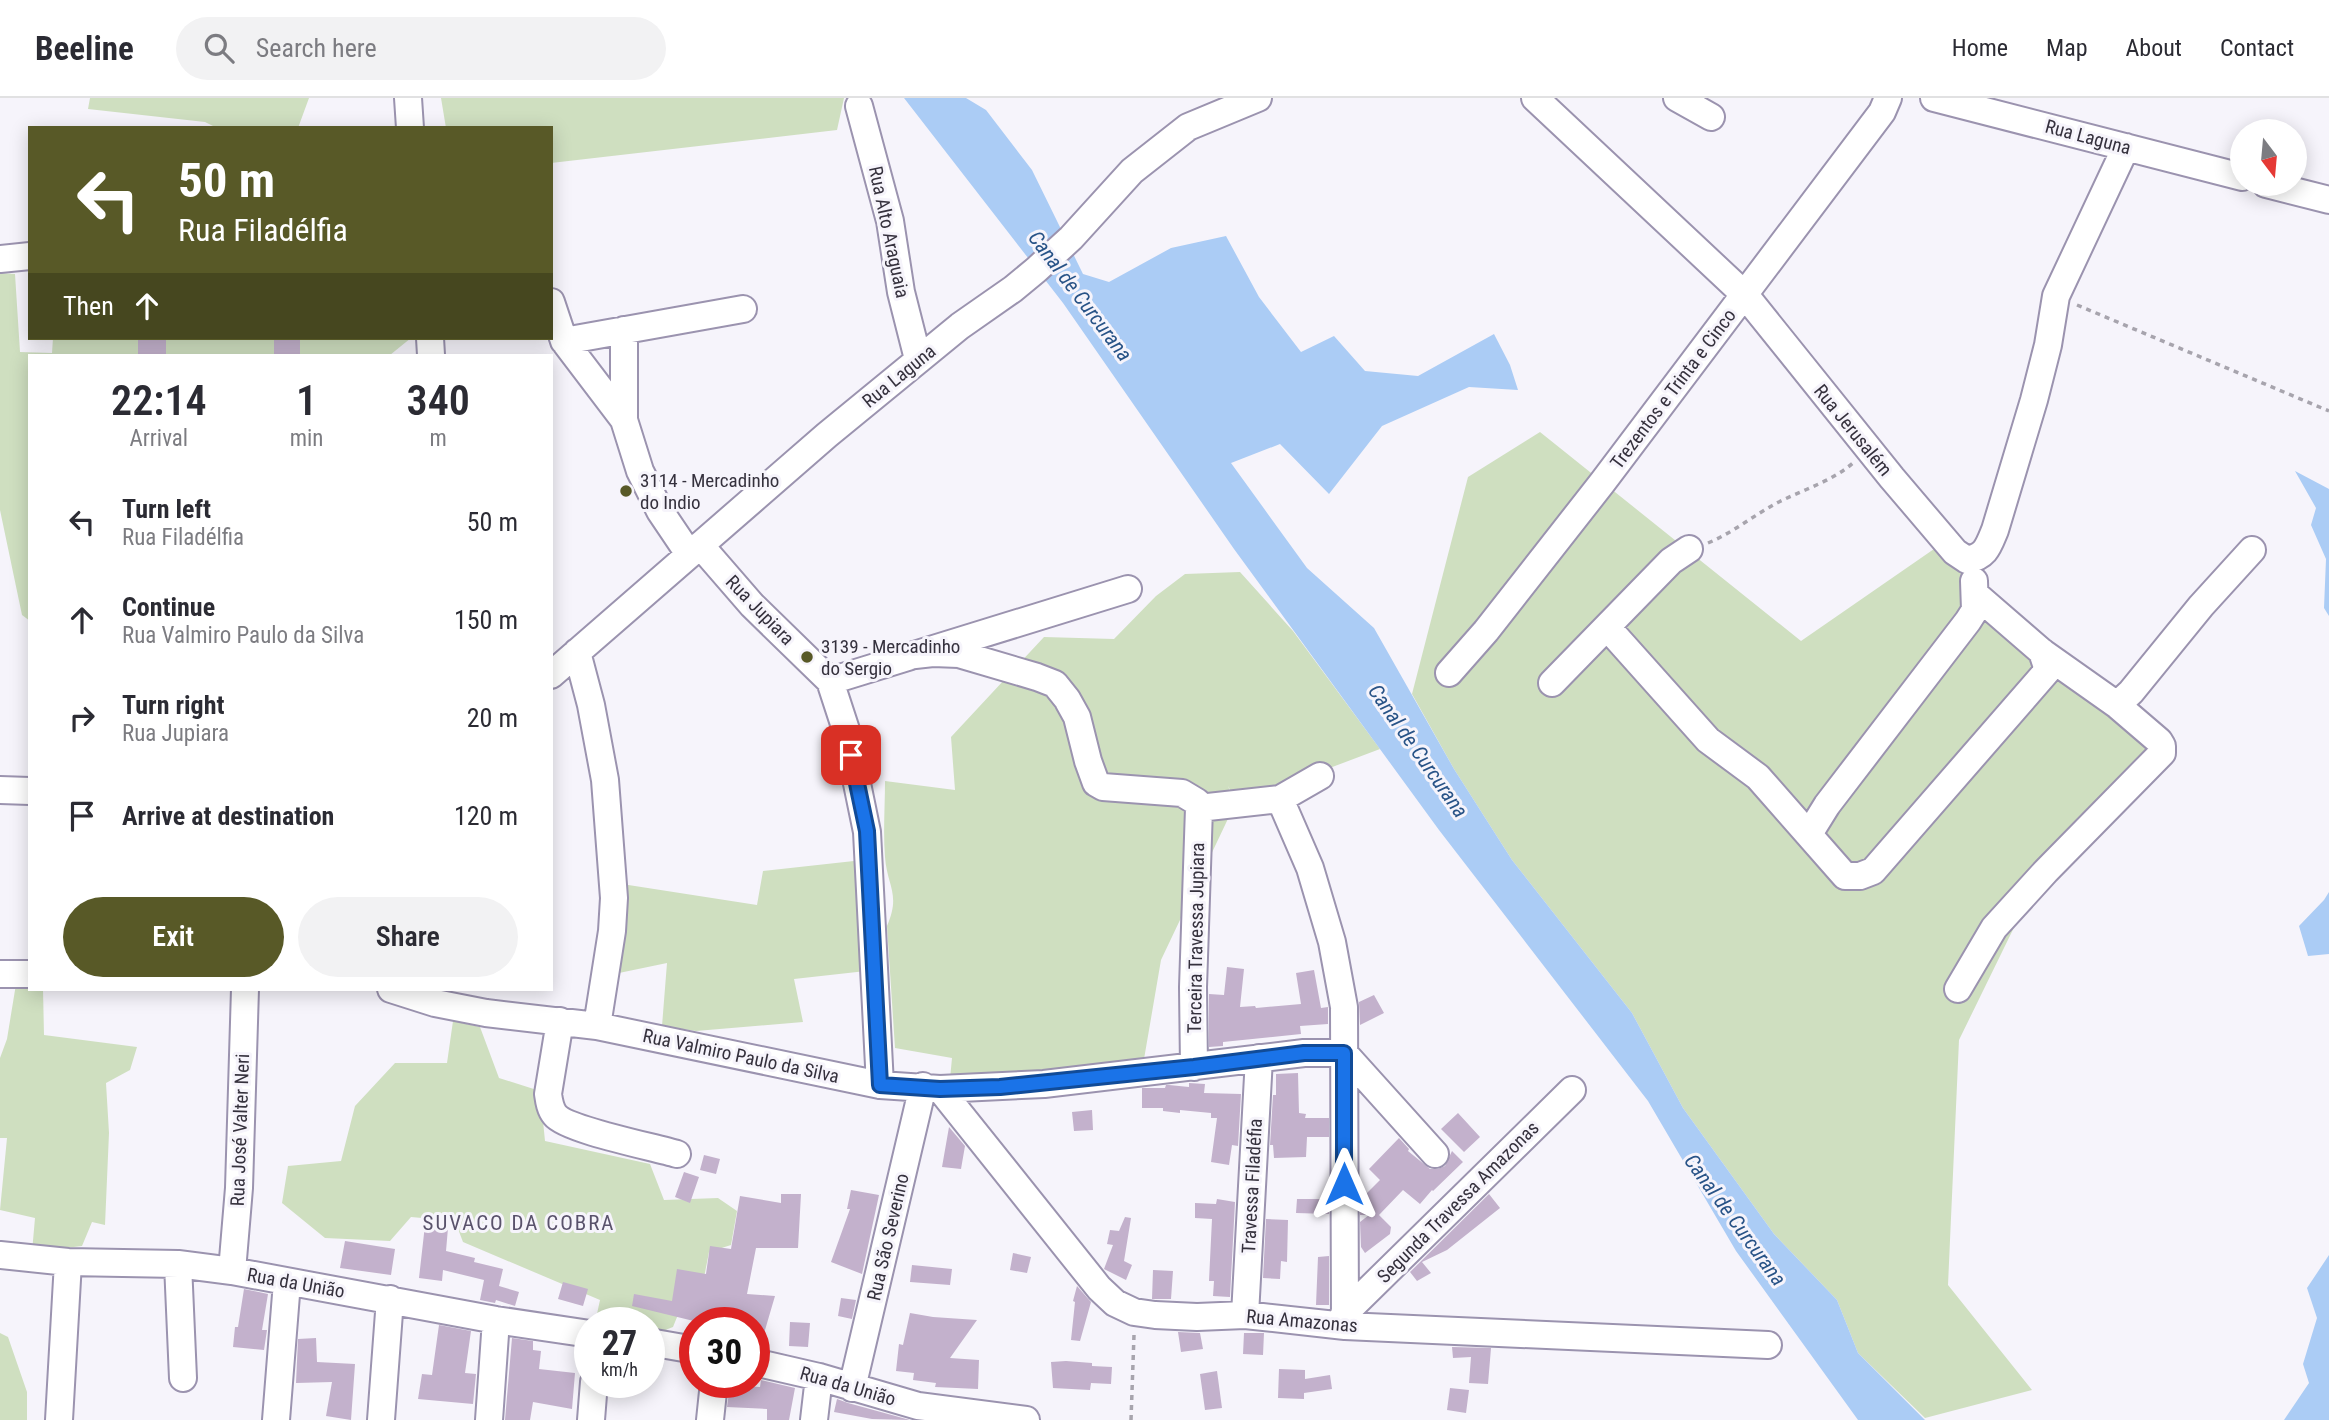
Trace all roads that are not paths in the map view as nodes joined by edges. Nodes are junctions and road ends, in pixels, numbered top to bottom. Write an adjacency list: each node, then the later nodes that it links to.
1 (408, 98): 9 (street)
2 (1258, 98): 21 (street, Rua Laguna)
3 (1535, 98): 16 (street, Rua Jerusalém)
4 (1677, 98): 8 (street)
5 (1888, 98): 16 (street, Trezentos e Trinta e Cinco)
6 (1934, 98): 10 (street, Rua Laguna)
7 (859, 106): 21 (street, Rua Alto Araguaia)
8 (1711, 117)
9 (410, 126)
10 (2126, 147): 11 (street, Rua Laguna); 26 (street)
11 (2230, 174)
12 (2307, 194): 13 (street)
13 (2329, 200)
14 (28, 257): 15 (street)
15 (0, 259)
16 (1745, 295): 26 (street, Rua Jerusalém); 34 (street, Trezentos e Trinta e Cinco)
17 (553, 308): 20 (street, Rua Jupiara)
18 (743, 309): 19 (street)
19 (624, 330): 20 (street); 22 (street, Rua Jupiara)
20 (564, 341): 22 (street, Rua Jupiara)
21 (918, 359): 24 (street, Rua Laguna)
22 (624, 419): 24 (street, Rua Jupiara)
23 (1689, 549): 29 (street)
24 (695, 550): 30 (street, Rua Laguna); 35 (street, Rua Jupiara)
25 (2252, 550): 37 (street)
26 (1967, 560): 28 (street)
27 (1128, 589): 32 (street)
28 (1975, 594): 31 (street); 43 (street)
29 (1607, 628): 36 (street); 43 (street)
30 (577, 652): 33 (street, Rua Laguna); 50 (street)
31 (2042, 652): 37 (street); 43 (street)
32 (906, 656): 35 (street); 42 (street)
33 (553, 673)
34 (1449, 673)
35 (830, 681): 54 (street, Rua Jupiara)
36 (1552, 683)
37 (2117, 705): 46 (street)
38 (1320, 776): 41 (street)
39 (0, 790): 40 (street)
40 (28, 791)
41 (1280, 799): 42 (street); 51 (street)
42 (1199, 808): 53 (street, Terceira Travessa Jupiara)
43 (1809, 834)
44 (0, 974): 45 (street)
45 (28, 974)
46 (1958, 989)
47 (245, 991): 62 (street, Rua José Valter Neri)
48 (397, 991): 49 (street, Rua Valmiro Paulo da Silva)
49 (559, 1021): 50 (street, Rua Valmiro Paulo da Silva); 57 (street)
50 (597, 1026): 54 (street, Rua Valmiro Paulo da Silva)
51 (1344, 1053): 52 (street, Rua Valmiro Paulo da Silva); 58 (street); 67 (street)
52 (1259, 1058): 53 (street, Rua Valmiro Paulo da Silva); 65 (street, Travessa Filadéfia)
53 (1194, 1067): 55 (street, Rua Valmiro Paulo da Silva)
54 (880, 1085): 55 (street, Rua Valmiro Paulo da Silva)
55 (931, 1087): 65 (street, Rua Amazonas); 73 (street, Rua São Severino)
56 (1572, 1090): 67 (street, Segunda Travessa Amazonas)
57 (677, 1154)
58 (1435, 1154)
59 (0, 1255): 60 (street, Rua da União)
60 (68, 1262): 61 (street, Rua da União); 77 (street)
61 (178, 1264): 62 (street, Rua da União); 72 (street)
62 (232, 1271): 63 (street, Rua da União)
63 (286, 1282): 64 (street, Rua da União); 78 (street)
64 (390, 1299): 66 (street, Rua da União); 79 (street)
65 (1245, 1315): 67 (street, Rua Amazonas)
66 (496, 1320): 68 (street, Rua da União); 80 (street)
67 (1344, 1320): 69 (street, Rua Amazonas)
68 (574, 1332)
69 (1768, 1345)
70 (770, 1366): 71 (street, Rua da União)
71 (819, 1377): 73 (street, Rua da União); 83 (street)
72 (183, 1378)
73 (852, 1388): 76 (street, Rua da União)
74 (593, 1398): 81 (street)
75 (712, 1398): 82 (street)
76 (918, 1413): 84 (street, Rua da União)
77 (60, 1420)
78 (276, 1420)
79 (381, 1420)
80 (489, 1420)
81 (591, 1420)
82 (710, 1420)
83 (814, 1420)
84 (1026, 1420)

